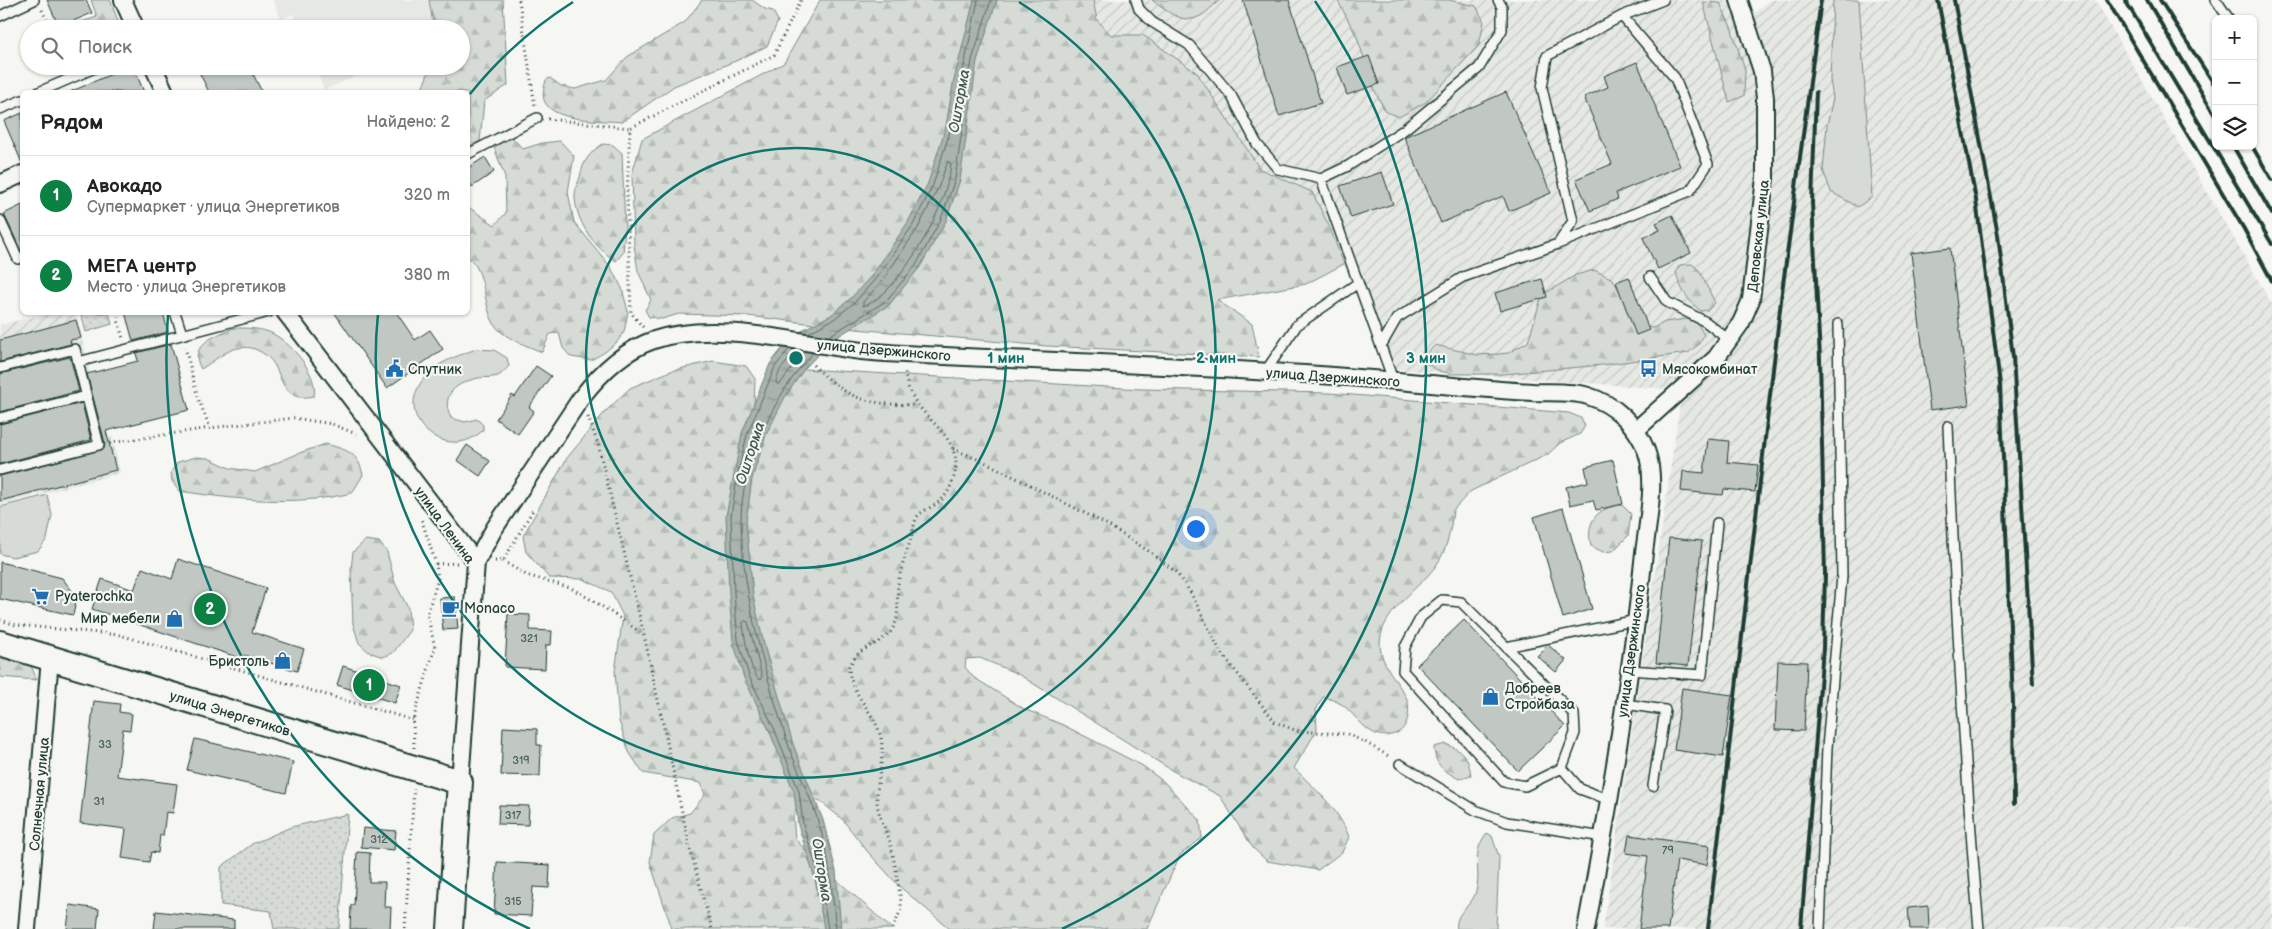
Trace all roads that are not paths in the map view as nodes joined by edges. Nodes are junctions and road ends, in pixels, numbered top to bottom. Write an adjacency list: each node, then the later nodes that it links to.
1 (34, 0): 9 (lane)
2 (123, 0): 11 (street)
3 (1136, 0): 21 (lane)
4 (1498, 0): 21 (lane)
5 (1662, 0): 10 (lane)
6 (1739, 0): 33 (street, Деповская улица)
7 (2216, 0): 8 (lane)
8 (2226, 15)
9 (0, 16)
10 (1622, 16): 24 (lane); 24 (lane)
11 (132, 20)
12 (78, 75): 14 (lane)
13 (157, 75): 15 (street)
14 (44, 90)
15 (164, 90)
16 (20, 101): 17 (lane)
17 (0, 109)
18 (536, 118): 19 (lane)
19 (470, 153)
20 (20, 175): 22 (street)
21 (1321, 178): 27 (lane)
22 (0, 184)
23 (0, 220): 25 (lane)
24 (1558, 244): 34 (lane)
25 (20, 258)
26 (1650, 277): 33 (lane)
27 (1358, 283): 34 (lane); 37 (lane)
28 (177, 315): 32 (lane)
29 (258, 315): 32 (lane)
30 (287, 315): 45 (street, улица Ленина)
31 (1838, 324): 61 (lane)
32 (182, 334): 35 (lane)
33 (1730, 341): 42 (street, Деповская улица)
34 (1381, 346): 38 (lane)
35 (78, 362): 36 (lane); 39 (lane)
36 (0, 368)
37 (1265, 372): 38 (street, улица Дзержинского); 45 (street, улица Дзержинского)
38 (1393, 380): 42 (street, улица Дзержинского)
39 (86, 396): 40 (lane); 43 (lane)
40 (0, 418)
41 (1948, 426): 62 (lane)
42 (1636, 430): 46 (street, улица Дзержинского)
43 (0, 470)
44 (1717, 523): 50 (lane)
45 (476, 562): 54 (street, улица Ленина)
46 (1637, 620): 48 (lane); 50 (street, улица Дзержинского)
47 (0, 643): 49 (street, улица Энергетиков)
48 (1506, 646): 53 (lane); 53 (lane)
49 (50, 658): 54 (street, улица Энергетиков); 58 (street, Солнечная улица)
50 (1630, 670): 51 (street, улица Дзержинского)
51 (1625, 704): 55 (lane); 56 (street, улица Дзержинского)
52 (1400, 764): 57 (lane)
53 (1562, 768): 56 (lane)
54 (460, 782): 59 (street, улица Ленина)
55 (1653, 786)
56 (1610, 800): 57 (street, улица Дзержинского)
57 (1604, 837): 60 (street, улица Дзержинского)
58 (27, 929)
59 (450, 929)
60 (1586, 929)
61 (1820, 929)
62 (1980, 929)

